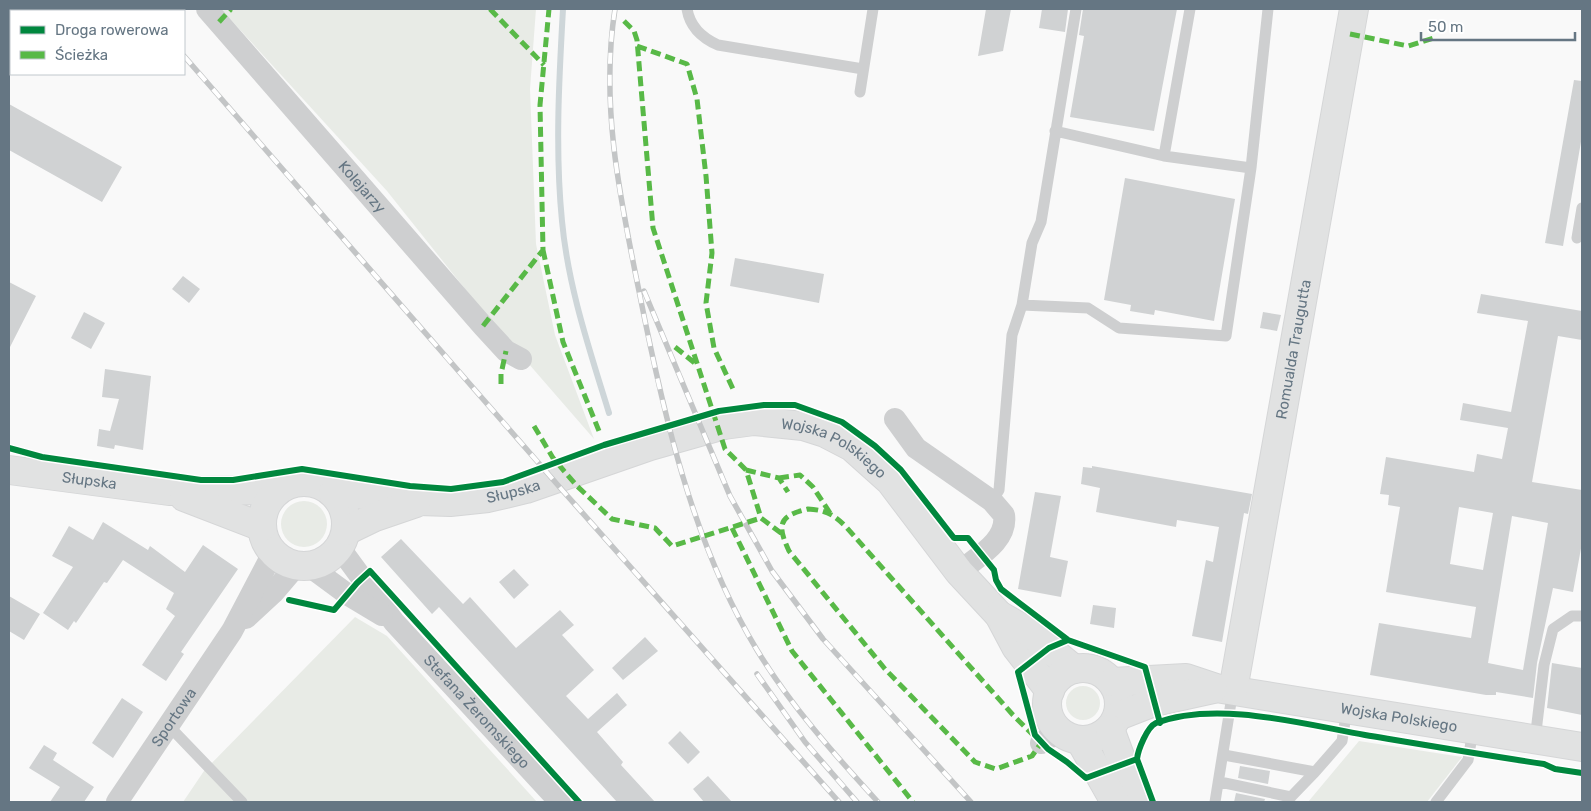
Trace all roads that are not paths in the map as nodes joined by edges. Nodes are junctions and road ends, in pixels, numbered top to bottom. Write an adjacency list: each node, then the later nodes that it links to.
1 (208, 9): 16 (street, Kolejarzy)
2 (687, 9): 8 (lane)
3 (873, 9): 8 (lane)
4 (1076, 9): 10 (lane)
5 (1190, 9): 11 (lane)
6 (1268, 9): 12 (lane)
7 (1354, 9): 34 (street, Romualda Traugutta)
8 (863, 69): 9 (lane)
9 (860, 92)
10 (1055, 131): 11 (lane); 15 (lane)
11 (1164, 156): 12 (lane)
12 (1251, 168): 15 (lane)
13 (1582, 208): 14 (lane)
14 (1577, 238)
15 (1022, 305): 24 (lane)
16 (521, 360)
17 (895, 419): 24 (street)
18 (606, 462): 23 (street, Słupska); 28 (street, Wojska Polskiego)
19 (9, 470): 21 (street, Słupska)
20 (278, 490): 21 (street, Słupska); 22 (street); 25 (street)
21 (169, 491): 25 (street, Słupska)
22 (333, 493): 23 (street, Słupska); 26 (street)
23 (418, 502): 26 (street, Słupska)
24 (992, 502): 28 (street)
25 (262, 528): 27 (street)
26 (343, 539): 27 (street); 31 (street, Stefana Żeromskiego)
27 (293, 562): 31 (street, Stefana Żeromskiego); 38 (street, Sportowa)
28 (959, 572): 29 (street, Wojska Polskiego)
29 (999, 615): 32 (street, Wojska Polskiego); 35 (street, Wojska Polskiego)
30 (1582, 616): 41 (lane)
31 (394, 622): 49 (street, Stefana Żeromskiego)
32 (1074, 669): 33 (street); 35 (street)
33 (1112, 682): 34 (street, Wojska Polskiego); 37 (street)
34 (1225, 689): 36 (street, Wojska Polskiego); 37 (street, Wojska Polskiego); 43 (lane)
35 (1050, 691): 40 (street)
36 (1347, 708): 39 (street, Wojska Polskiego); 44 (lane)
37 (1114, 722): 40 (street); 51 (street)
38 (168, 725): 47 (street, Sportowa); 48 (lane)
39 (1473, 729): 41 (street, Wojska Polskiego); 53 (lane)
40 (1060, 738): 50 (street)
41 (1535, 740): 42 (street, Wojska Polskiego)
42 (1582, 747)
43 (1224, 755): 44 (lane); 45 (lane)
44 (1315, 772): 46 (lane)
45 (1220, 782): 46 (lane); 52 (lane)
46 (1289, 800)
47 (117, 802)
48 (242, 802)
49 (560, 802)
50 (1115, 802)
51 (1137, 802)
52 (1215, 802)
53 (1436, 802)

